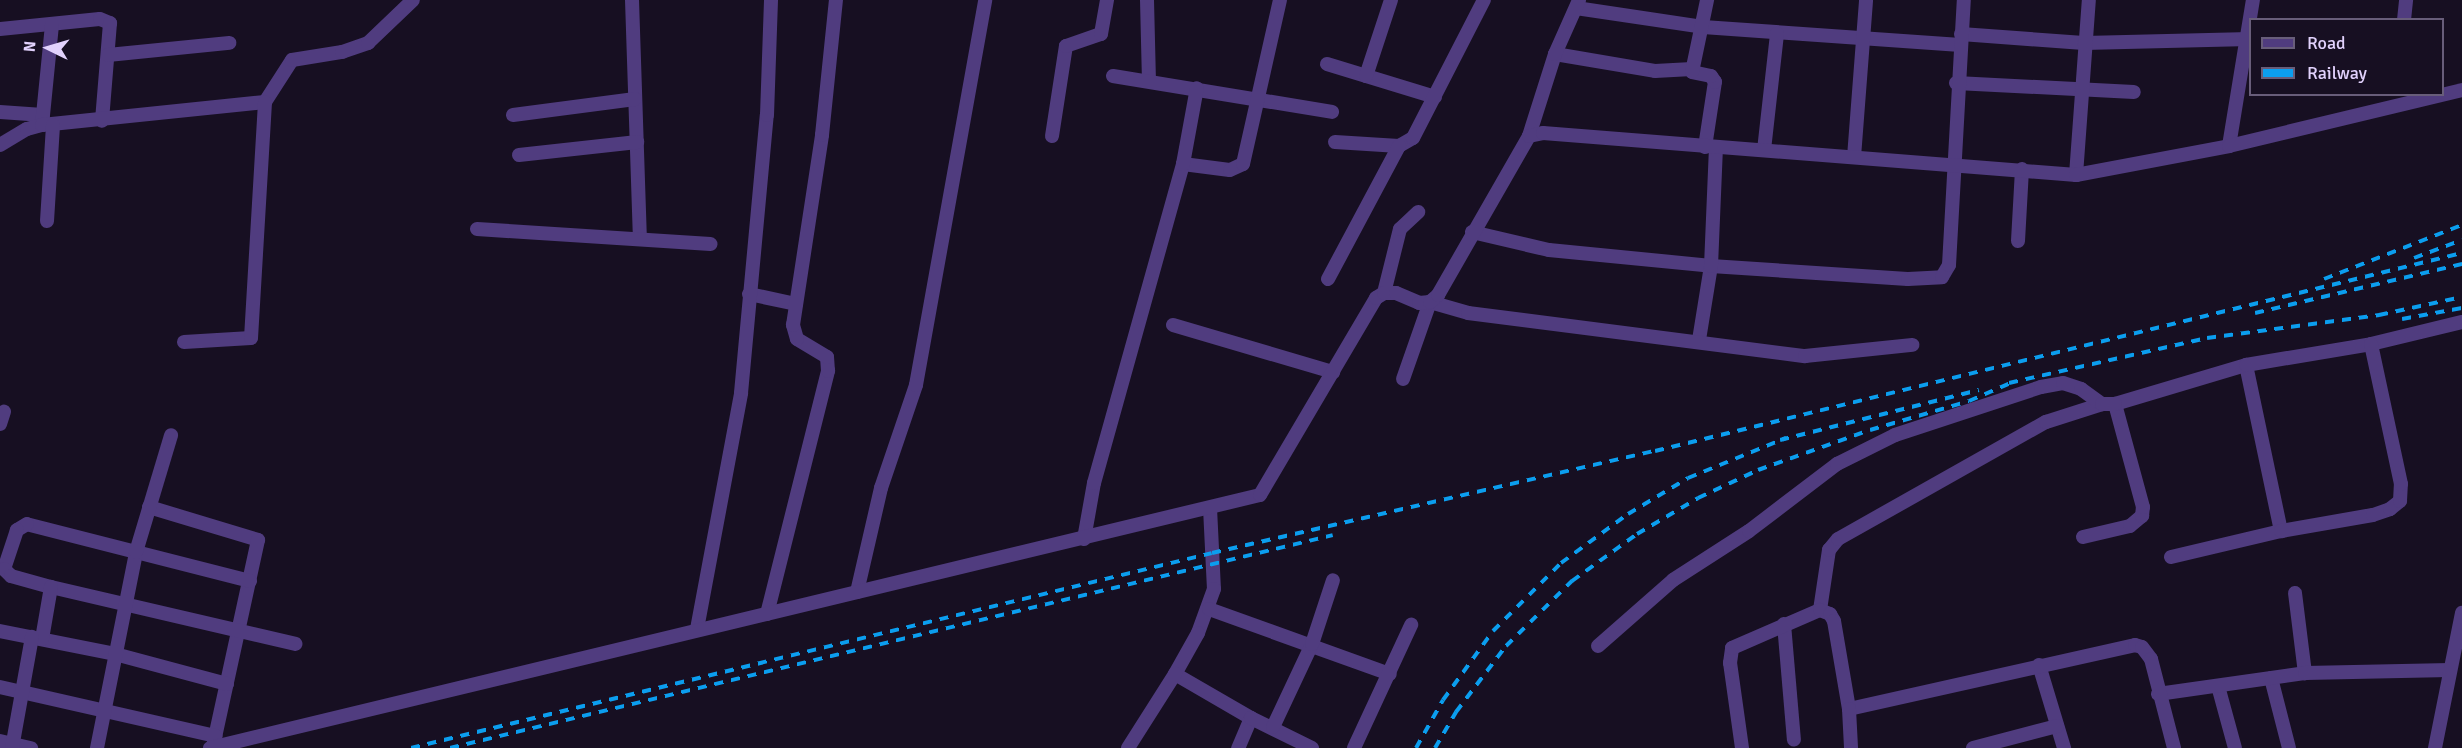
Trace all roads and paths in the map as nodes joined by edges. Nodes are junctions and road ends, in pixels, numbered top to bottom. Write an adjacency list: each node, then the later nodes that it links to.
1 (413, 0): 47 (street)
2 (632, 0): 44 (street)
3 (771, 0): 78 (street)
4 (836, 0): 80 (street)
5 (985, 0): 102 (street)
6 (1107, 0): 53 (street)
7 (1147, 0): 35 (street)
8 (1280, 0): 45 (street)
9 (1391, 0): 34 (street)
10 (1484, 0): 43 (street)
11 (1707, 0): 21 (street)
12 (1866, 0): 24 (street)
13 (1964, 0): 25 (street)
14 (2089, 0): 27 (street)
15 (2253, 0): 18 (street)
16 (2406, 0): 19 (street)
17 (1577, 4): 21 (street); 29 (street)
18 (2251, 18)
19 (2404, 18)
20 (52, 24): 22 (street); 30 (street); 52 (street)
21 (1703, 27): 23 (street); 32 (street)
22 (0, 29)
23 (1777, 34): 24 (street); 61 (street)
24 (1865, 39): 25 (street); 63 (street)
25 (1961, 39): 27 (street); 36 (street)
26 (2249, 39): 27 (street); 59 (street)
27 (2085, 43): 38 (street)
28 (229, 44): 30 (street)
29 (1555, 54): 32 (street); 54 (street)
30 (108, 55): 51 (street)
31 (1327, 64): 34 (street)
32 (1692, 69): 60 (street)
33 (1113, 76): 35 (street)
34 (1366, 76): 43 (street)
35 (1149, 81): 37 (street)
36 (1956, 83): 38 (street); 64 (street)
37 (1197, 88): 45 (street); 65 (street)
38 (2082, 90): 40 (street); 67 (street)
39 (2462, 90): 41 (street)
40 (2134, 92)
41 (2444, 93)
42 (2422, 96): 46 (street)
43 (1435, 97): 58 (street)
44 (636, 99): 50 (street); 55 (street)
45 (1257, 99): 49 (street); 65 (street)
46 (2396, 100): 59 (street)
47 (265, 102): 51 (street); 84 (street)
48 (0, 112): 52 (street)
49 (1332, 112)
50 (513, 115)
51 (102, 121): 52 (street)
52 (46, 122): 57 (street); 69 (street)
53 (1052, 136)
54 (1529, 136): 60 (street); 71 (street)
55 (637, 142): 62 (street); 72 (street)
56 (1335, 142): 58 (street)
57 (0, 145)
58 (1400, 146): 76 (street)
59 (2229, 146): 67 (street)
60 (1711, 148): 61 (street); 75 (street)
61 (1764, 150): 63 (street)
62 (519, 155)
63 (1854, 157): 64 (street)
64 (1953, 163): 66 (street); 75 (street)
65 (1183, 164): 96 (street)
66 (2022, 169): 67 (street); 73 (street)
67 (2076, 175)
68 (1418, 212): 77 (street)
69 (47, 221)
70 (477, 229): 72 (street)
71 (1472, 232): 75 (street); 79 (street)
72 (640, 238): 74 (street)
73 (2018, 241)
74 (711, 244)
75 (1711, 266): 83 (street)
76 (1328, 279)
77 (1384, 292): 79 (street); 88 (street)
78 (749, 294): 80 (street); 111 (street)
79 (1430, 302): 83 (street); 89 (street)
80 (796, 304): 108 (street)
81 (2462, 322): 85 (street)
82 (1173, 325): 88 (street)
83 (1699, 340): 86 (street)
84 (184, 342)
85 (2371, 344): 87 (street); 94 (street)
86 (1912, 345)
87 (2246, 365): 90 (street); 94 (street)
88 (1333, 372): 93 (street)
89 (1403, 379)
90 (2109, 404): 95 (street); 106 (street); 117 (street)
91 (171, 435): 92 (street)
92 (149, 507): 97 (street); 100 (street)
93 (1210, 507): 96 (street); 105 (street)
94 (2281, 531): 98 (street)
95 (2082, 537)
96 (1084, 539): 102 (street)
97 (136, 552): 100 (street); 101 (street); 104 (street)
98 (2171, 557)
99 (1333, 580): 116 (street)
100 (250, 581): 113 (street)
101 (51, 587): 104 (street); 114 (street)
102 (857, 592): 108 (street)
103 (2295, 593): 121 (street)
104 (125, 604): 113 (street); 118 (street)
105 (1209, 609): 116 (street); 122 (street)
106 (1820, 610): 109 (street); 130 (street)
107 (2462, 613): 120 (street)
108 (767, 614): 111 (street)
109 (1784, 624): 135 (street); 144 (street)
110 (1411, 625): 123 (street)
111 (698, 629): 137 (street)
112 (0, 631): 114 (street)
113 (239, 631): 115 (street); 125 (street)
114 (37, 638): 118 (street); 128 (street)
115 (295, 644)
116 (1312, 644): 123 (street); 134 (street)
117 (1598, 646)
118 (115, 654): 125 (street); 131 (street)
119 (2040, 665): 129 (street); 130 (street); 133 (street)
120 (2450, 670): 121 (street); 151 (street)
121 (2305, 673): 124 (street)
122 (1175, 674): 132 (street); 141 (street)
123 (1390, 674): 143 (street)
124 (2271, 678): 126 (street); 150 (street)
125 (227, 684): 137 (street)
126 (2218, 686): 129 (street); 149 (street)
127 (0, 687): 128 (street)
128 (22, 692): 131 (street); 136 (street)
129 (2158, 694): 148 (street)
130 (1850, 709): 145 (street)
131 (104, 711): 137 (street); 140 (street)
132 (1251, 718): 134 (street); 142 (street)
133 (2057, 726): 146 (street); 147 (street)
134 (1272, 727): 138 (street)
135 (1794, 740)
136 (8, 744): 139 (street)
137 (213, 744)
138 (1309, 747)
139 (31, 748)
140 (97, 748)
141 (1128, 748)
142 (1238, 748)
143 (1354, 748)
144 (1742, 748)
145 (1851, 748)
146 (1973, 748)
147 (2064, 748)
148 (2174, 748)
149 (2235, 748)
150 (2289, 748)
151 (2435, 748)

